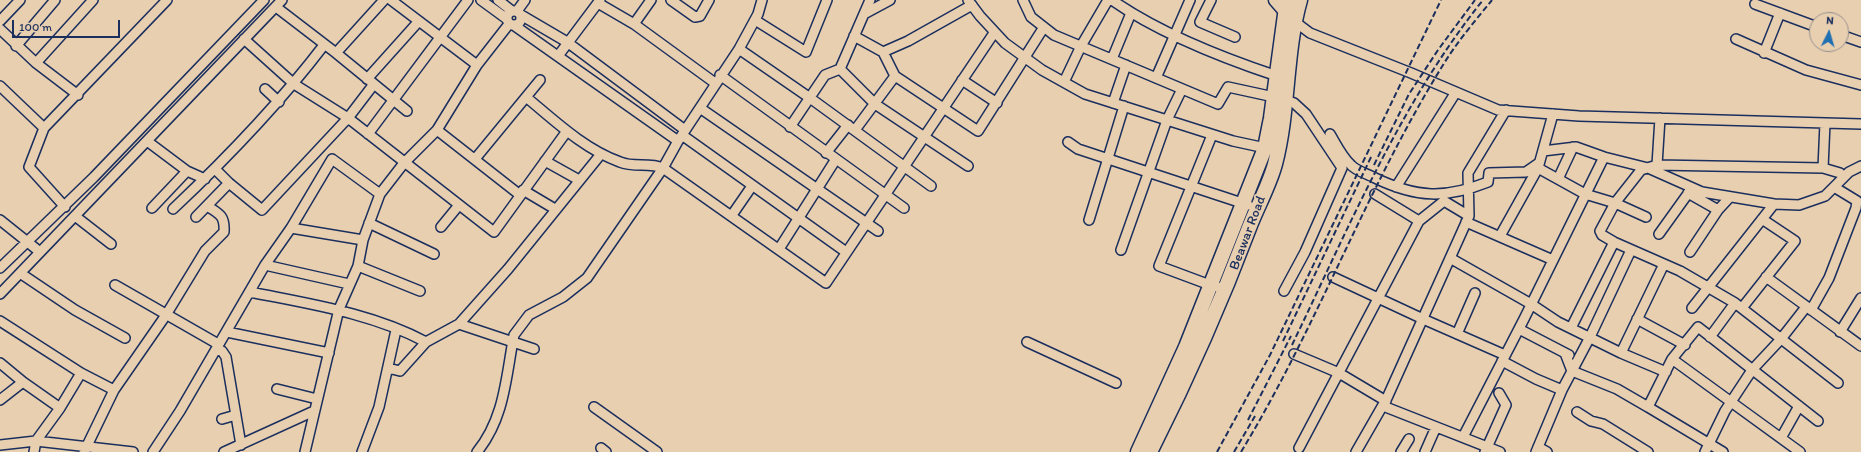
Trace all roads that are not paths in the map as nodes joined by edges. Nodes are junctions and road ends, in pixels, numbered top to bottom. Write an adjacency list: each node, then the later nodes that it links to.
1 (20, 0): 36 (street)
2 (55, 0): 53 (street)
3 (93, 0): 62 (street)
4 (167, 0): 82 (street)
5 (264, 0): 160 (street)
6 (384, 0): 57 (street)
7 (391, 0): 37 (street)
8 (468, 0): 46 (street)
9 (481, 0): 34 (street)
10 (498, 0): 34 (street)
11 (525, 0): 34 (street)
12 (651, 0): 39 (street)
13 (670, 0): 14 (street)
14 (709, 0)
15 (762, 0): 35 (street)
16 (826, 0): 35 (street)
17 (870, 0): 33 (street)
18 (890, 0): 33 (street)
19 (1023, 0): 40 (street)
20 (1108, 0): 54 (street)
21 (1112, 0): 31 (street)
22 (1190, 0): 43 (street)
23 (1211, 0): 45 (street)
24 (1275, 0): 30 (street)
25 (1300, 0): 30 (main road, Beawar Road)
26 (599, 1): 39 (street); 50 (street)
27 (970, 2): 42 (street); 56 (street)
28 (279, 3): 48 (street); 52 (street)
29 (1755, 4): 32 (street)
30 (1289, 11): 68 (main road, Beawar Road); 81 (street); 85 (main road, Beawar Road)
31 (1131, 13): 43 (street); 61 (street)
32 (1780, 13): 38 (street); 58 (street)
33 (864, 14): 44 (street)
34 (513, 18): 50 (street); 59 (street); 63 (street)
35 (755, 20): 55 (street)
36 (0, 21)
37 (419, 21): 46 (street); 72 (street)
38 (1809, 23)
39 (634, 24): 74 (street)
40 (1044, 28): 54 (street); 60 (street)
41 (0, 29): 53 (street)
42 (994, 33): 60 (street); 71 (street)
43 (1174, 35): 68 (street); 69 (street)
44 (854, 36): 56 (street); 65 (street)
45 (1235, 37)
46 (440, 38): 63 (street); 86 (street)
47 (1849, 38): 51 (street)
48 (244, 39): 75 (street); 113 (street)
49 (1736, 39): 58 (street)
50 (567, 42): 59 (street); 78 (street)
51 (1861, 42)
52 (324, 45): 57 (street); 75 (street)
53 (16, 46): 62 (street)
54 (1081, 46): 61 (street); 73 (street)
55 (739, 49): 66 (street); 84 (street)
56 (883, 52): 67 (street)
57 (336, 53): 72 (street)
58 (1764, 53): 76 (street)
59 (558, 56): 96 (street)
60 (1024, 57): 73 (street); 88 (street)
61 (1112, 59): 64 (street)
62 (36, 64): 82 (street)
63 (477, 65): 106 (street)
64 (1126, 65): 69 (street); 89 (street)
65 (840, 69): 84 (street); 90 (street)
66 (720, 75): 74 (street); 103 (street)
67 (896, 76): 90 (street); 93 (street)
68 (1277, 76): 85 (main road, Beawar Road)
69 (1156, 78): 80 (street)
70 (540, 80): 83 (street)
71 (962, 80): 88 (street); 93 (street)
72 (371, 82): 86 (street); 98 (street)
73 (1064, 82): 89 (street)
74 (715, 83): 92 (street)
75 (294, 84): 87 (street); 98 (street)
76 (1861, 85)
77 (0, 86): 104 (street)
78 (628, 88): 96 (street); 111 (street)
79 (265, 89): 87 (street)
80 (1182, 89): 85 (street); 100 (street)
81 (1456, 92): 94 (street); 144 (street)
82 (78, 94): 104 (street)
83 (526, 97): 107 (street); 122 (street)
84 (810, 98): 103 (street); 105 (street)
85 (1279, 99): 116 (main road, Beawar Road); 210 (street)
86 (393, 100): 95 (street); 108 (street)
87 (279, 102): 133 (street)
88 (997, 103): 93 (street)
89 (1113, 103): 91 (street)
90 (875, 104): 105 (street); 112 (street)
91 (1124, 106): 100 (street); 121 (street)
92 (700, 108): 111 (street); 146 (street)
93 (943, 108): 112 (street)
94 (1506, 110): 97 (street); 147 (street)
95 (407, 112)
96 (638, 113): 111 (street)
97 (1553, 114): 99 (street); 117 (street)
98 (348, 118): 108 (street); 140 (street)
99 (1660, 118): 102 (street); 129 (street)
100 (1168, 120): 109 (street); 135 (street)
101 (1860, 121): 102 (street)
102 (1825, 123): 132 (street)
103 (790, 127): 118 (street)
104 (44, 128): 160 (street)
105 (852, 128): 118 (street); 126 (street)
106 (437, 130): 122 (street); 125 (street)
107 (567, 131): 119 (street); 124 (street)
108 (368, 134): 125 (street)
109 (1212, 134): 116 (street); 143 (street)
110 (1330, 134): 144 (street)
111 (681, 135): 131 (street); 141 (street)
112 (924, 137): 126 (street); 127 (street)
113 (147, 141): 134 (street); 168 (street)
114 (1068, 142): 121 (street)
115 (1573, 147): 117 (street); 120 (street); 138 (street)
116 (1271, 149): 155 (main road, Beawar Road); 163 (main road, Beawar Road)
117 (1543, 151): 128 (street)
118 (826, 153): 123 (street)
119 (601, 154): 131 (street); 139 (street)
120 (1604, 157): 129 (street); 153 (street)
121 (1108, 158): 135 (street); 175 (street)
122 (475, 159): 149 (street)
123 (836, 159): 146 (street); 151 (street)
124 (545, 161): 139 (street); 149 (street)
125 (404, 163): 150 (street); 158 (street)
126 (904, 166): 142 (street); 151 (street)
127 (968, 166)
128 (1539, 166): 138 (street); 147 (street); 183 (street)
129 (1652, 166): 132 (street); 148 (street); 156 (street)
130 (1861, 166): 136 (street)
131 (663, 168): 167 (street); 238 (street)
132 (1823, 168): 136 (street)
133 (215, 169): 137 (street); 140 (street)
134 (187, 170): 137 (street); 161 (street)
135 (1149, 172): 143 (street); 189 (street)
136 (1844, 178): 145 (street)
137 (205, 179): 164 (street)
138 (1558, 179): 153 (street)
139 (579, 180): 165 (street)
140 (229, 184): 159 (street)
141 (752, 186): 167 (street); 171 (street)
142 (931, 186)
143 (1191, 186): 155 (street); 206 (street)
144 (1396, 187): 147 (street)
145 (1834, 187): 157 (street); 220 (street)
146 (817, 189): 171 (street); 178 (street)
147 (1468, 189): 172 (street)
148 (1690, 190): 154 (street); 166 (street); 182 (street)
149 (522, 192): 158 (street); 165 (street)
150 (380, 194): 177 (street); 180 (street)
151 (885, 194): 162 (street); 178 (street)
152 (1375, 194): 176 (street)
153 (1585, 194): 156 (street); 196 (street)
154 (1730, 197): 157 (street); 166 (street)
155 (1242, 203): 163 (street); 206 (main road, Beawar Road)
156 (1615, 203): 170 (street); 186 (street)
157 (1774, 204): 173 (street)
158 (459, 205): 179 (street)
159 (207, 206): 169 (street); 221 (street)
160 (64, 207): 185 (street)
161 (152, 208)
162 (904, 208)
163 (1257, 208): 208 (main road, Beawar Road)
164 (173, 209)
165 (555, 209): 225 (street)
166 (1718, 210): 193 (street)
167 (732, 215): 188 (street)
168 (75, 216): 187 (street); 191 (street)
169 (196, 217)
170 (1646, 217)
171 (799, 219): 188 (street); 192 (street)
172 (1467, 219): 176 (street); 183 (street); 195 (street)
173 (1762, 219): 203 (street); 207 (street)
174 (0, 220): 185 (street)
175 (1089, 220)
176 (1419, 221): 214 (street)
177 (369, 223): 184 (street); 194 (street)
178 (866, 223): 181 (street); 192 (street)
179 (441, 227)
180 (291, 228): 184 (street); 197 (street)
181 (878, 231)
182 (1659, 234)
183 (1500, 236): 196 (street)
184 (363, 240): 199 (street)
185 (26, 241): 191 (street); 200 (street)
186 (1614, 242): 190 (street); 226 (street)
187 (111, 244)
188 (779, 249): 192 (street)
189 (1121, 250)
190 (1631, 250): 198 (street); 232 (street)
191 (40, 252): 201 (street)
192 (846, 252)
193 (1690, 252)
194 (434, 254)
195 (1450, 258): 216 (street); 222 (street)
196 (1553, 260): 216 (street)
197 (265, 264): 204 (street); 211 (street)
198 (1664, 264): 207 (street); 223 (street)
199 (358, 266): 204 (street); 209 (street)
200 (0, 268)
201 (20, 273): 213 (street); 234 (street)
202 (1333, 277): 214 (street)
203 (1766, 277): 217 (street); 220 (street)
204 (349, 284): 219 (street)
205 (115, 285): 221 (street)
206 (1210, 285): 208 (street); 298 (main road, Beawar Road)
207 (1708, 287): 217 (street); 218 (street)
208 (1226, 289): 299 (main road, Beawar Road)
209 (420, 291)
210 (1284, 291)
211 (250, 292): 219 (street); 229 (street)
212 (1475, 293): 231 (street)
213 (0, 294)
214 (1377, 298): 222 (street); 256 (street)
215 (1860, 301): 230 (street)
216 (1531, 304): 226 (street); 227 (street)
217 (1738, 306): 233 (street); 235 (street)
218 (1692, 308)
219 (339, 309): 228 (street); 245 (street)
220 (1809, 309): 230 (street); 235 (street)
221 (166, 315): 241 (street); 261 (street)
222 (1423, 319): 231 (street); 267 (street)
223 (1637, 319): 239 (street); 244 (street)
224 (0, 321): 255 (street)
225 (459, 324): 236 (street); 238 (street)
226 (1571, 328): 232 (street)
227 (1519, 329): 243 (street); 247 (street)
228 (396, 330): 236 (street); 251 (street)
229 (227, 332): 241 (street); 245 (street)
230 (1840, 332): 240 (street)
231 (1457, 334): 247 (street)
232 (1590, 337): 244 (street); 249 (street)
233 (1710, 337): 239 (street); 252 (street)
234 (125, 338)
235 (1781, 339): 252 (street); 259 (street)
236 (426, 342): 251 (street)
237 (1027, 342): 258 (street)
238 (513, 343): 242 (street); 296 (street)
239 (1685, 345): 248 (street)
240 (1861, 346)
241 (217, 347): 274 (street); 292 (street)
242 (534, 349)
243 (1565, 353): 249 (street); 253 (street)
244 (1621, 353): 254 (street)
245 (329, 354): 264 (street)
246 (1294, 354): 256 (street)
247 (1504, 358): 262 (street); 278 (street)
248 (1672, 359): 254 (street); 266 (street)
249 (1578, 360): 253 (street)
250 (0, 363): 257 (street)
251 (388, 368): 295 (street)
252 (1752, 370): 266 (street); 268 (street)
253 (1572, 371): 262 (street); 270 (street)
254 (1666, 372): 270 (street)
255 (81, 373): 261 (street); 271 (street)
256 (1339, 373): 267 (street); 284 (street)
257 (23, 382): 265 (street); 271 (street)
258 (1116, 383)
259 (1838, 383)
260 (277, 389): 264 (street)
261 (114, 390): 286 (street)
262 (1562, 390): 288 (street)
263 (1499, 393): 287 (street)
264 (317, 399): 272 (street)
265 (0, 400)
266 (1731, 402): 279 (street); 285 (street)
267 (1385, 403): 277 (street); 289 (street)
268 (1799, 406): 276 (street); 279 (street)
269 (594, 407): 297 (street)
270 (1648, 407): 285 (street)
271 (60, 408): 281 (street)
272 (314, 411): 283 (street); 294 (street)
273 (1577, 412): 304 (street)
274 (236, 415): 275 (street); 283 (street)
275 (222, 419)
276 (1818, 421)
277 (1436, 426): 278 (street); 301 (street)
278 (1462, 437): 287 (street)
279 (1781, 438): 306 (street)
280 (1409, 439): 300 (street)
281 (36, 441): 282 (street); 286 (street); 290 (street)
282 (0, 445)
283 (241, 445): 293 (street)
284 (1299, 448)
285 (1707, 448): 305 (street)
286 (85, 449): 291 (street)
287 (1486, 449): 302 (street)
288 (1537, 449): 303 (street)
289 (1358, 451)
290 (34, 452)
291 (133, 452)
292 (152, 452)
293 (224, 452)
294 (305, 452)
295 (362, 452)
296 (477, 452)
297 (657, 452)
298 (1138, 452)
299 (1150, 452)
300 (1401, 452)
301 (1425, 452)
302 (1500, 452)
303 (1547, 452)
304 (1648, 452)
305 (1723, 452)
306 (1800, 452)

